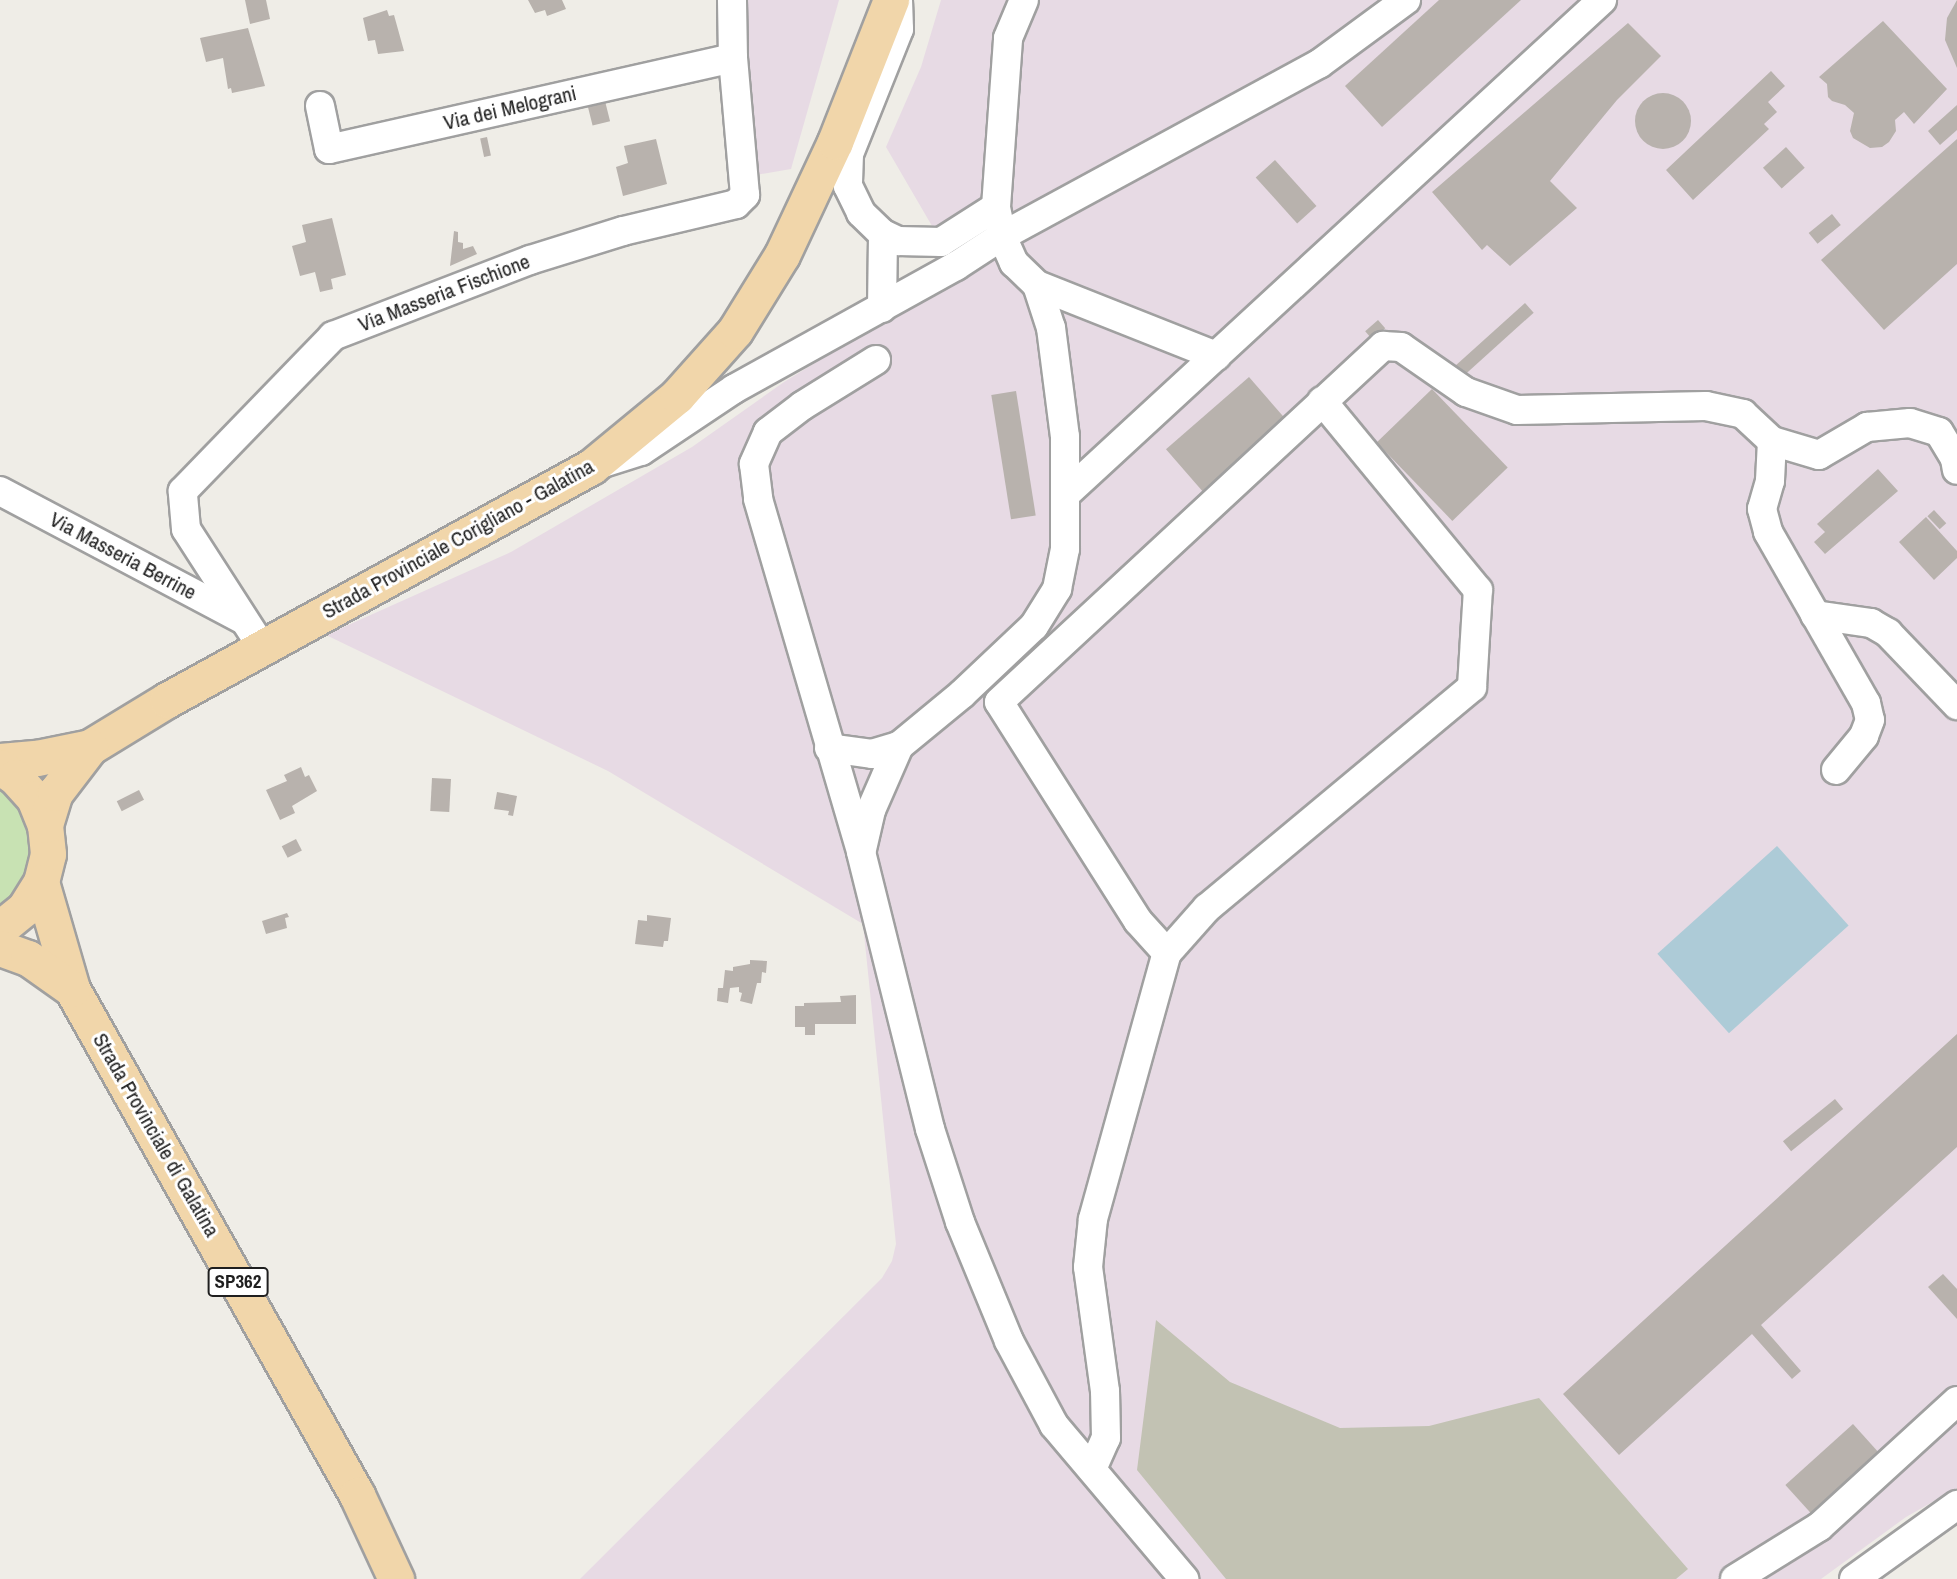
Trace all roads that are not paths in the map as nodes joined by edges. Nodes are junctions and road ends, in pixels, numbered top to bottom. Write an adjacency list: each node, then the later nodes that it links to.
1 (732, 0): 7 (street, Via Masseria Fischione)
2 (891, 0): 18 (main road, Strada Provinciale Corigliano - Galatina)
3 (898, 0): 10 (street)
4 (1024, 0): 9 (street)
5 (1602, 0): 14 (street)
6 (1396, 4): 11 (street)
7 (733, 58): 8 (street, Via dei Melograni); 23 (street, Via Masseria Fischione)
8 (320, 106)
9 (996, 207): 10 (street); 11 (street)
10 (883, 234): 13 (street)
11 (1002, 236): 12 (street); 13 (street)
12 (1037, 285): 14 (street); 21 (street)
13 (882, 308): 18 (street)
14 (1216, 356): 21 (street)
15 (876, 360): 27 (street)
16 (1322, 401): 17 (street); 36 (street); 36 (street)
17 (1772, 441): 19 (street); 22 (street)
18 (591, 467): 23 (main road, Strada Provinciale Corigliano - Galatina)
19 (1957, 470)
20 (0, 491): 23 (street, Via Masseria Berrine)
21 (1066, 494): 25 (street)
22 (1815, 615): 24 (street); 30 (street)
23 (254, 634): 26 (main road, Strada Provinciale Corigliano - Galatina)
24 (1957, 705)
25 (899, 746): 27 (street); 32 (street)
26 (90, 747): 28 (main road, Strada Provinciale Corigliano - Galatina); 31 (main road, Strada Provinciale Corigliano - Galatina)
27 (829, 748): 32 (street)
28 (0, 761)
29 (0, 767): 31 (main road, Strada Provinciale di Galatina / SP362)
30 (1836, 771)
31 (45, 825): 33 (main road, Strada Provinciale di Galatina / SP362)
32 (861, 852): 39 (street)
33 (41, 882): 34 (main road, Strada Provinciale di Galatina / SP362); 37 (main road, Strada Provinciale di Galatina / SP362)
34 (0, 928)
35 (0, 948): 37 (main road, Strada Provinciale di Galatina / SP362)
36 (1167, 953): 39 (street)
37 (72, 989): 41 (main road, Strada Provinciale di Galatina / SP362)
38 (1957, 1401): 43 (street)
39 (1092, 1469): 42 (street)
40 (1955, 1509): 44 (street)
41 (397, 1579)
42 (1184, 1579)
43 (1735, 1579)
44 (1854, 1579)

